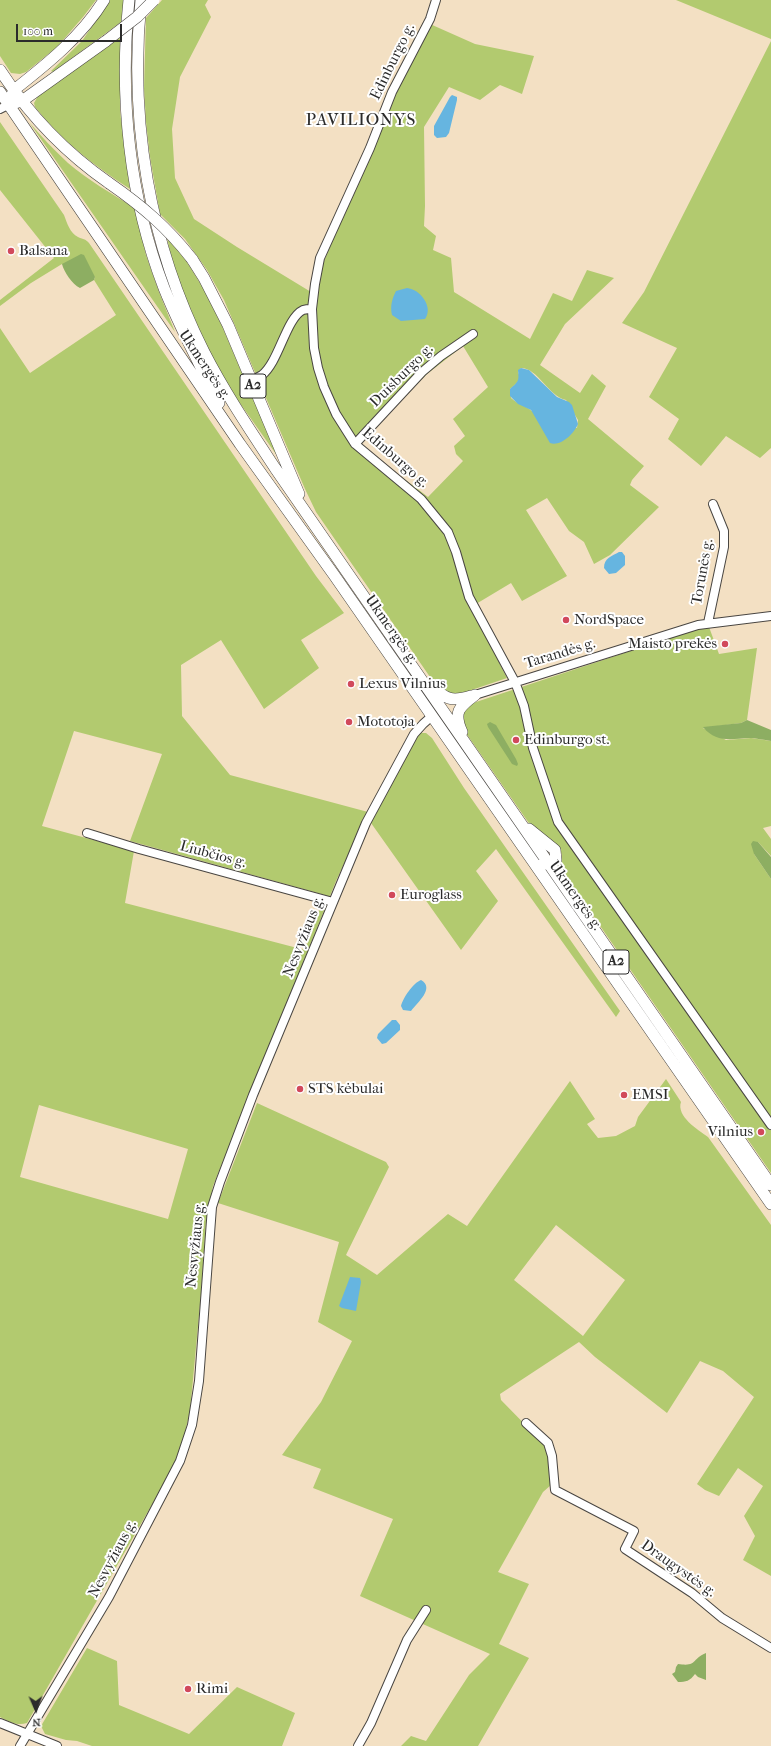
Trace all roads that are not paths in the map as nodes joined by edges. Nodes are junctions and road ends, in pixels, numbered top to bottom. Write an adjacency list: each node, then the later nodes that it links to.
1 (104, 0): 7 (highway)
2 (129, 0): 14 (highway)
3 (141, 0): 17 (highway)
4 (154, 0): 9 (highway, bridge)
5 (436, 0): 11 (street, Edinburgo g.)
6 (0, 70): 7 (highway, A2)
7 (14, 90): 9 (highway, A2); 10 (highway)
8 (0, 92): 10 (highway, Ukmergės g. / A2)
9 (22, 101): 10 (highway); 13 (highway, A2, bridge)
10 (4, 107): 14 (highway, Ukmergės g. / A2)
11 (312, 309): 13 (street); 15 (street, Edinburgo g.)
12 (473, 334): 15 (street, Duisburgo g.)
13 (251, 380): 17 (highway, A2)
14 (240, 444): 23 (highway, Ukmergės g. / A2)
15 (355, 444): 21 (street, Edinburgo g.)
16 (713, 504): 19 (street, Torunės g.)
17 (308, 516): 20 (highway, Ukmergės g. / A2)
18 (771, 616): 19 (street, Tarandės g.)
19 (708, 623): 21 (street, Tarandės g.)
20 (419, 677): 22 (highway); 24 (highway, Ukmergės g. / A2)
21 (515, 682): 22 (street, Tarandės g.); 29 (street, Edinburgo g.)
22 (475, 695): 24 (highway)
23 (432, 716): 26 (highway, Ukmergės g. / A2); 28 (street, Nesvyžiaus g.)
24 (472, 752): 27 (highway, Ukmergės g. / A2)
25 (87, 833): 28 (street, Liubčios g.)
26 (518, 842): 27 (highway); 31 (highway, Ukmergės g. / A2)
27 (549, 864): 30 (highway, Ukmergės g. / A2)
28 (333, 902): 36 (street, Nesvyžiaus g.)
29 (771, 1125)
30 (771, 1185)
31 (771, 1204)
32 (526, 1423): 34 (street, Draugystės g.)
33 (426, 1610): 39 (street)
34 (771, 1648)
35 (0, 1722): 36 (street)
36 (27, 1734): 37 (street, Nesvyžiaus g.); 38 (street)
37 (20, 1746)
38 (57, 1746)
39 (358, 1746)

